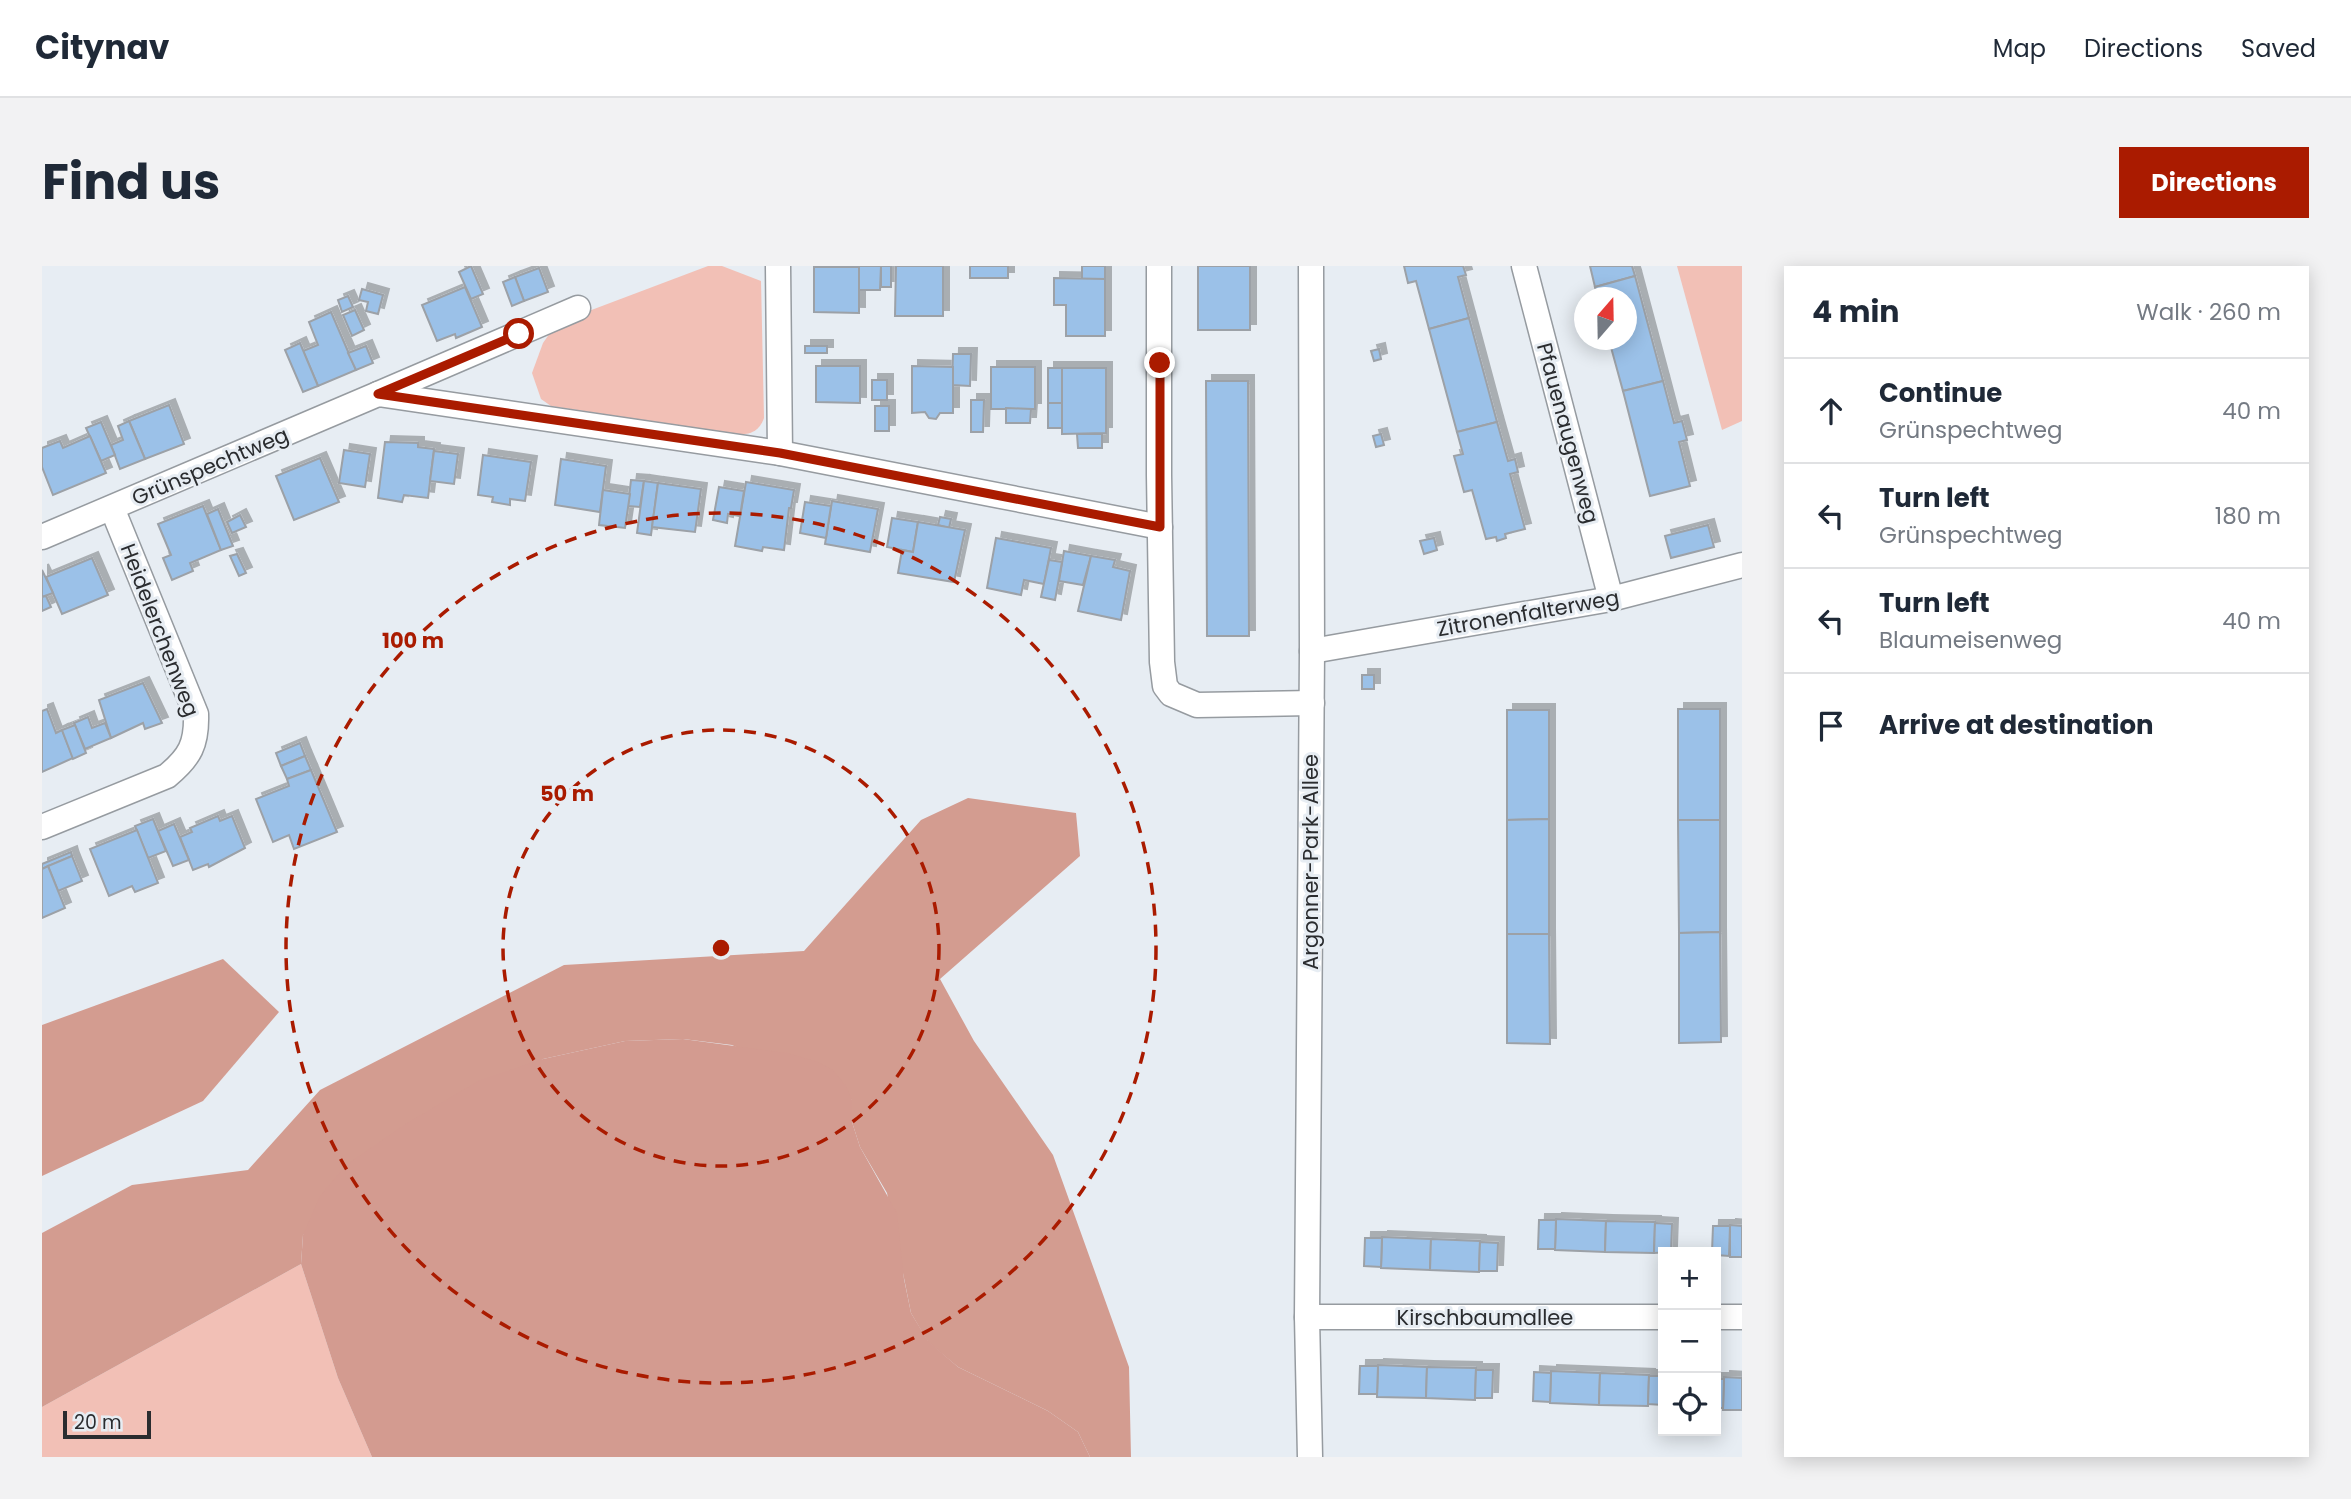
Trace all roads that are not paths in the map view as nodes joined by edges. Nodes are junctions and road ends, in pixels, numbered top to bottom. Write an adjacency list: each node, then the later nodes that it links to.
1 (778, 266): 7 (street)
2 (1159, 266): 9 (street)
3 (1311, 266): 13 (street, Argonner-Park-Allee)
4 (1524, 266): 12 (street, Pfauenaugenweg)
5 (578, 308): 6 (street, Grünspechtweg)
6 (378, 394): 7 (street); 8 (street, Grünspechtweg)
7 (780, 453): 9 (street)
8 (112, 508): 10 (street, Grünspechtweg); 15 (street, Heidelerchenweg)
9 (1160, 527): 14 (street)
10 (42, 537)
11 (1742, 565): 12 (street, Zitronenfalterweg)
12 (1611, 599): 13 (street, Zitronenfalterweg)
13 (1312, 651): 14 (street, Argonner-Park-Allee)
14 (1312, 703): 16 (street, Argonner-Park-Allee)
15 (42, 827)
16 (1307, 1317): 17 (street, Kirschbaumallee); 20 (street, Argonner-Park-Allee)
17 (1658, 1317)
18 (1721, 1317): 19 (street)
19 (1742, 1317)
20 (1310, 1457)

